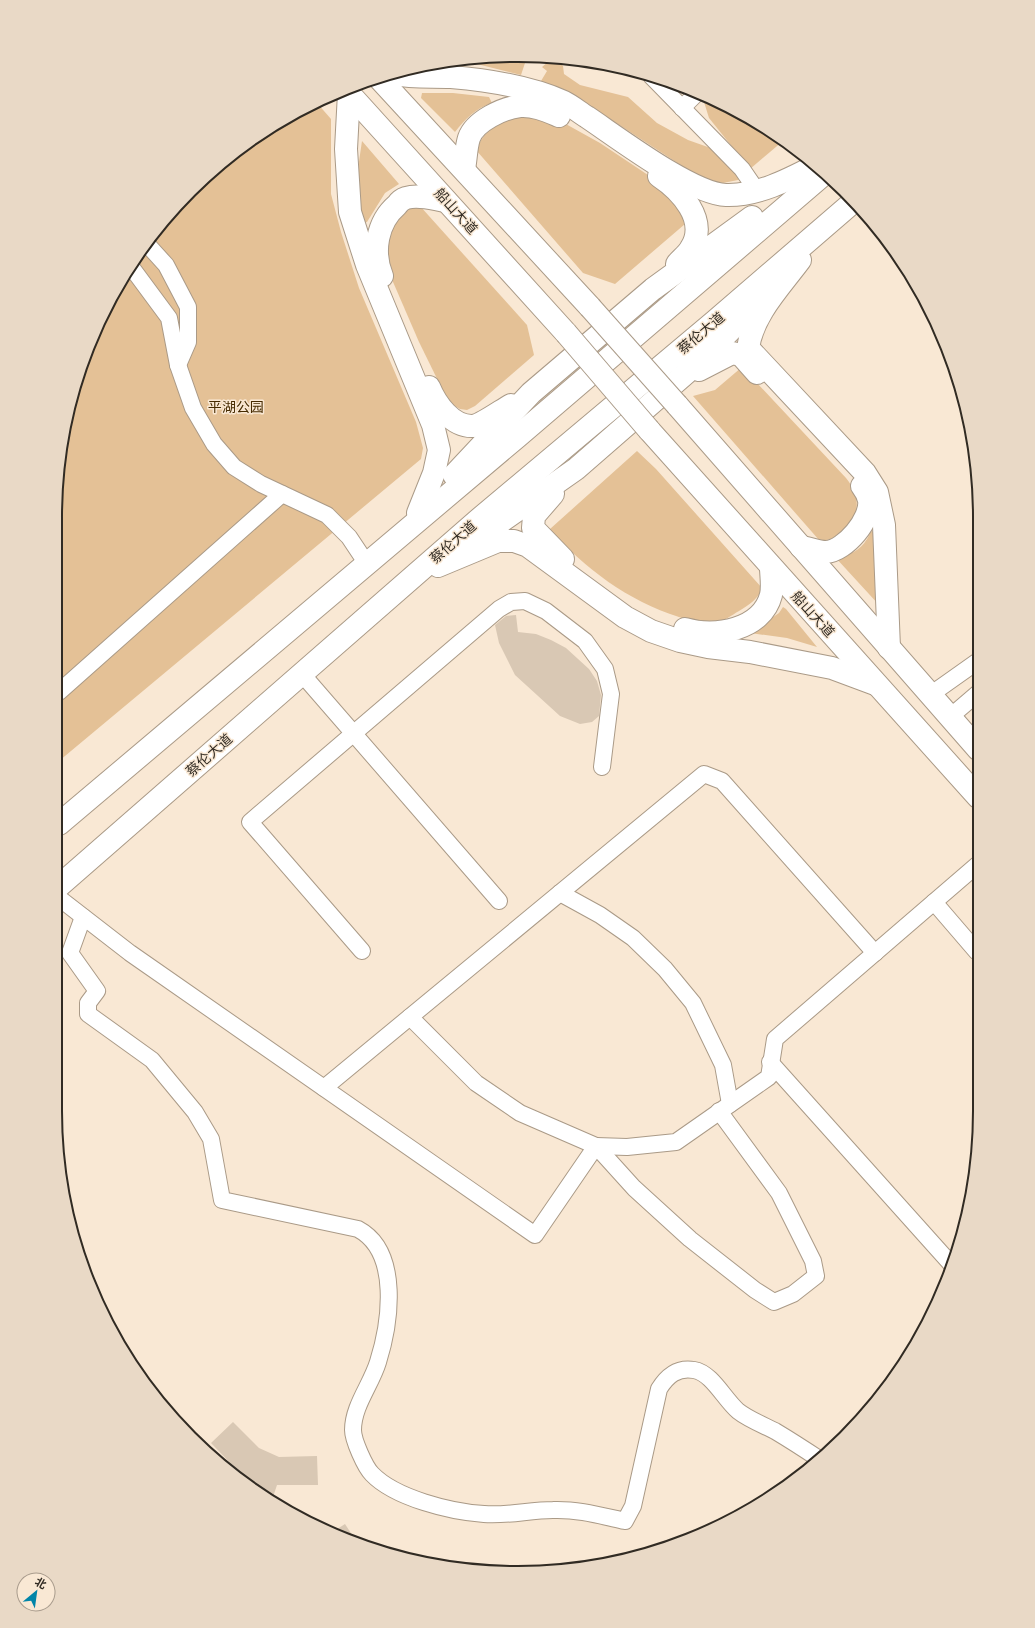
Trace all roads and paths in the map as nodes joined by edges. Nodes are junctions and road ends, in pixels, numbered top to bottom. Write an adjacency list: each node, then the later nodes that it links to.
1 (408, 76): 12 (highway)
2 (383, 83): 9 (highway)
3 (659, 85): 7 (street)
4 (350, 94): 13 (highway, 船山大道)
5 (347, 95): 25 (highway)
6 (693, 97): 7 (street)
7 (682, 108): 12 (street)
8 (810, 168): 12 (highway)
9 (464, 169): 19 (highway); 22 (highway, bridge)
10 (814, 171): 19 (highway)
11 (820, 177): 27 (highway)
12 (757, 191)
13 (446, 201): 21 (highway); 29 (highway, 船山大道, bridge)
14 (850, 206): 17 (highway)
15 (850, 206): 30 (highway, 蔡伦大道)
16 (150, 248): 20 (street)
17 (800, 260): 22 (highway); 31 (highway)
18 (134, 271): 20 (street)
19 (653, 290): 21 (highway)
20 (178, 365): 24 (street)
21 (531, 393): 25 (highway)
22 (675, 394): 23 (highway); 26 (highway); 26 (highway)
23 (576, 468): 28 (highway); 29 (highway)
24 (282, 494): 27 (street); 35 (street)
25 (418, 513): 27 (highway)
26 (801, 547): 31 (highway)
27 (375, 557): 43 (highway)
28 (438, 566): 30 (highway); 34 (highway)
29 (771, 567): 34 (highway, 船山大道)
30 (370, 614): 33 (highway, 蔡伦大道)
31 (889, 648): 36 (highway)
32 (973, 665): 36 (street)
33 (302, 674): 39 (street); 45 (highway, 蔡伦大道)
34 (877, 685): 42 (highway, 船山大道)
35 (62, 689)
36 (930, 695): 38 (highway)
37 (973, 697): 38 (street)
38 (950, 717): 40 (highway)
39 (354, 734): 41 (street); 48 (street); 52 (street)
40 (973, 743)
41 (602, 768)
42 (973, 792)
43 (62, 821)
44 (973, 868): 49 (street)
45 (62, 883)
46 (560, 893): 53 (street); 54 (street); 57 (street)
47 (62, 900): 50 (street)
48 (499, 901)
49 (934, 902): 51 (street); 53 (street)
50 (83, 917): 56 (street); 60 (street)
51 (973, 947)
52 (362, 951)
53 (875, 953): 55 (street)
54 (410, 1017): 56 (street); 58 (street)
55 (770, 1062): 57 (street); 59 (street)
56 (324, 1088): 58 (street)
57 (725, 1108): 58 (street); 58 (street)
58 (596, 1146)
59 (948, 1260)
60 (814, 1456)

